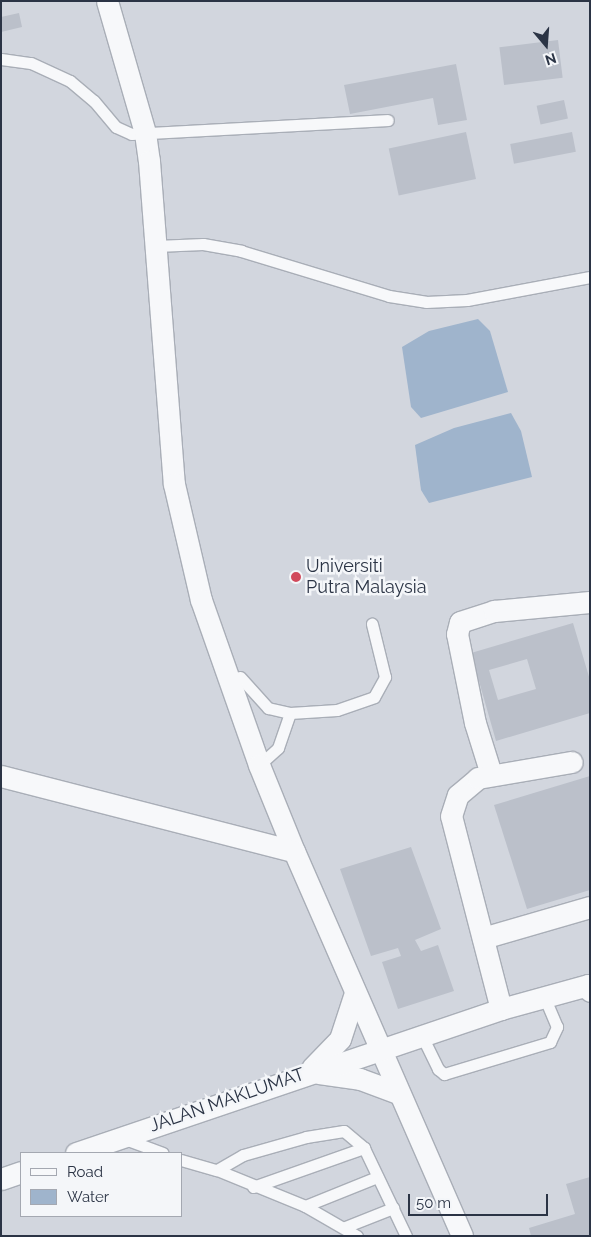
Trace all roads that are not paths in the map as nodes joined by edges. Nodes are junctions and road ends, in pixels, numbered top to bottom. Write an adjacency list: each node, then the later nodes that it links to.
1 (107, 1): 4 (street)
2 (1, 59): 4 (lane)
3 (388, 120): 4 (lane)
4 (144, 133): 5 (street)
5 (156, 246): 6 (lane); 12 (street)
6 (590, 277)
7 (590, 602): 13 (street)
8 (372, 624): 10 (lane)
9 (240, 677): 10 (lane)
10 (290, 713): 12 (lane)
11 (572, 762): 13 (street)
12 (259, 765): 15 (street)
13 (492, 774): 17 (street)
14 (1, 776): 15 (street)
15 (294, 851): 19 (street)
16 (590, 907): 17 (street)
17 (483, 938): 21 (street)
18 (589, 987): 20 (street, JALAN MAKLUMAT)
19 (355, 993): 23 (street); 24 (street)
20 (544, 996): 21 (street, JALAN MAKLUMAT); 22 (lane)
21 (501, 1009): 22 (street, JALAN MAKLUMAT)
22 (422, 1036): 23 (street, JALAN MAKLUMAT)
23 (379, 1049): 24 (street, JALAN MAKLUMAT); 25 (street)
24 (306, 1073): 25 (street); 26 (street, JALAN MAKLUMAT)
25 (398, 1093): 41 (street)
26 (121, 1138): 28 (street, JALAN MAKLUMAT); 29 (lane)
27 (364, 1148): 31 (lane); 33 (lane); 35 (lane)
28 (79, 1152)
29 (160, 1152)
30 (182, 1160): 31 (lane)
31 (216, 1170): 35 (lane)
32 (20, 1172): 34 (street)
33 (377, 1177): 36 (lane); 37 (lane)
34 (1, 1179)
35 (253, 1187): 36 (lane)
36 (304, 1206): 38 (lane)
37 (393, 1208): 38 (lane); 40 (lane)
38 (345, 1227): 39 (lane)
39 (357, 1236)
40 (406, 1236)
41 (462, 1236)

